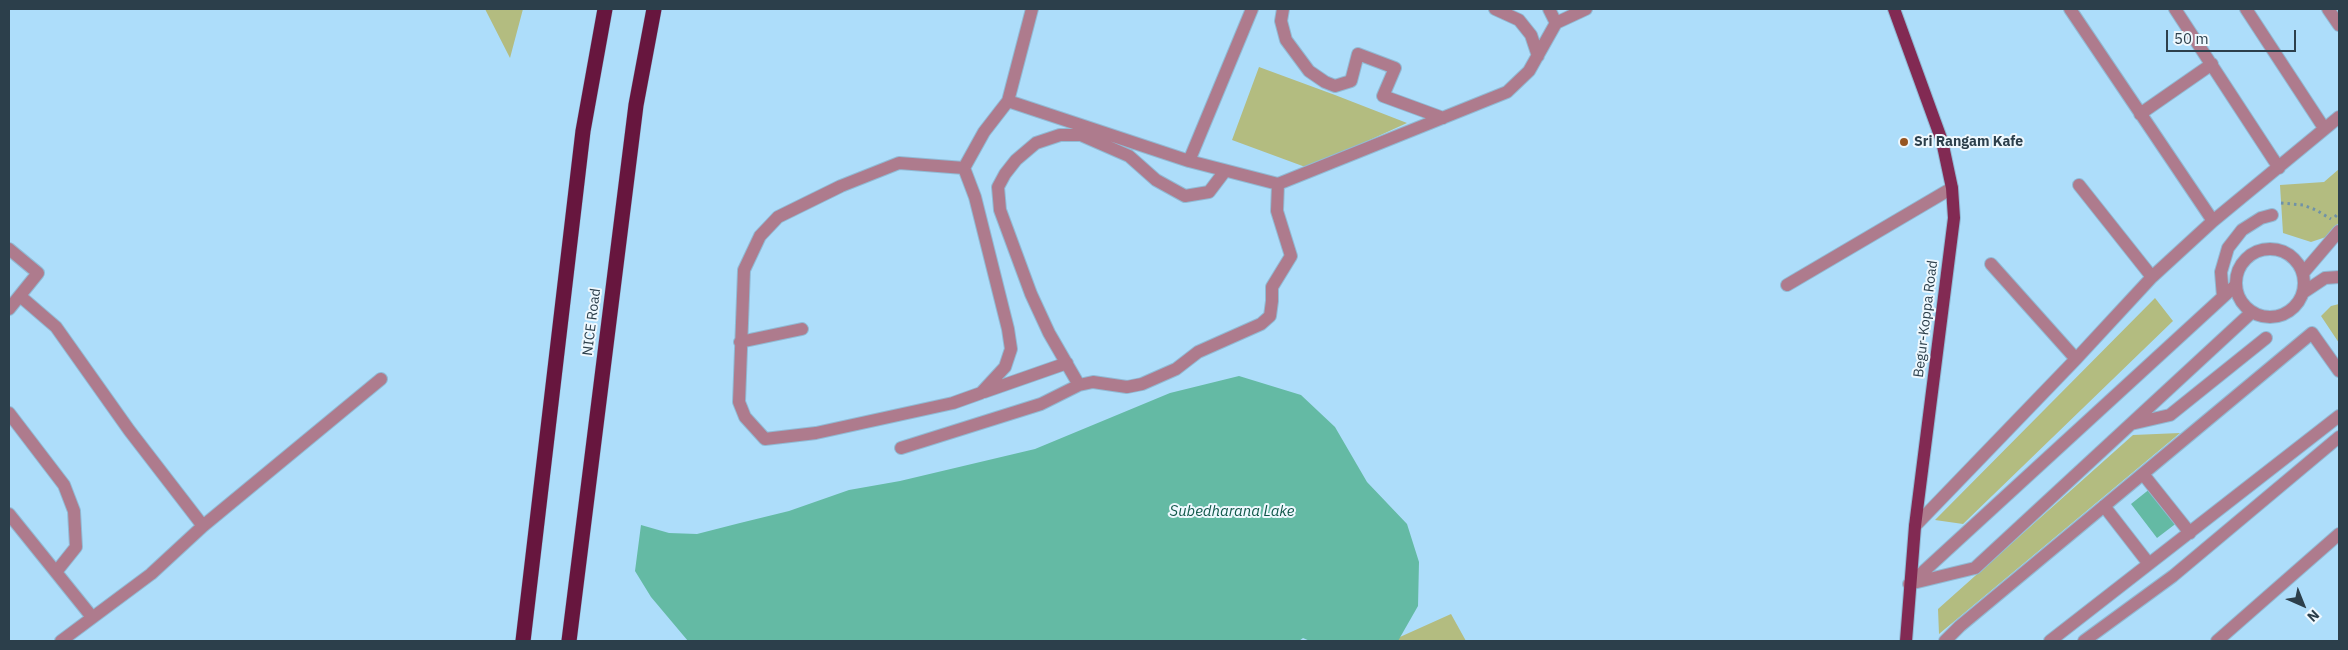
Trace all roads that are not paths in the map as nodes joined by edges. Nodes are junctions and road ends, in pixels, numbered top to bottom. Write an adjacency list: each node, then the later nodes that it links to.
1 (605, 9): 71 (highway)
2 (654, 9): 72 (highway, NICE Road)
3 (1032, 9): 18 (street)
4 (1252, 9): 23 (street)
5 (1283, 9): 21 (street)
6 (1495, 9): 16 (street)
7 (1549, 9): 14 (street)
8 (1586, 9): 14 (street)
9 (1894, 9): 29 (main road, Begur-Koppa Road)
10 (2070, 9): 19 (street)
11 (2175, 9): 17 (street)
12 (2246, 9): 22 (street)
13 (2328, 9): 15 (street)
14 (1556, 23): 16 (street)
15 (2339, 25)
16 (1538, 56): 21 (street)
17 (2212, 64): 19 (street); 25 (street)
18 (1008, 101): 23 (street); 24 (street)
19 (2140, 114): 31 (street)
20 (2339, 117): 22 (street)
21 (1443, 118): 27 (street)
22 (2324, 128): 25 (street)
23 (1189, 161): 26 (street)
24 (964, 168): 47 (street); 53 (street)
25 (2279, 168): 31 (street)
26 (1225, 171): 27 (street); 49 (street)
27 (1278, 184): 52 (street)
28 (2079, 186): 36 (street)
29 (1952, 188): 38 (street); 63 (main road, Begur-Koppa Road)
30 (2272, 215): 42 (street)
31 (2212, 221): 36 (street)
32 (2339, 231): 35 (street)
33 (9, 249): 41 (street)
34 (1992, 264): 48 (street)
35 (2304, 272): 39 (street); 40 (street)
36 (2152, 277): 48 (street)
37 (2339, 277): 40 (street)
38 (1787, 285)
39 (2237, 285): 42 (street); 44 (street)
40 (2304, 292): 44 (street)
41 (20, 296): 43 (street); 62 (street)
42 (2223, 297): 68 (street)
43 (9, 309)
44 (2252, 312): 56 (street)
45 (802, 328): 47 (street)
46 (2266, 338): 56 (street)
47 (740, 342): 53 (street)
48 (2076, 360): 63 (street)
49 (1067, 363): 52 (street); 53 (street)
50 (2339, 371): 59 (street)
51 (382, 379): 62 (street)
52 (1079, 385): 58 (street)
53 (981, 393)
54 (9, 413): 67 (street)
55 (2339, 416): 64 (street)
56 (2130, 424): 68 (street)
57 (2339, 437): 76 (street)
58 (901, 448)
59 (2142, 474): 60 (street); 64 (street)
60 (2104, 506): 66 (street); 74 (street)
61 (9, 514): 67 (street)
62 (203, 526): 69 (street)
63 (1915, 526): 68 (main road, Begur-Koppa Road)
64 (2190, 533): 66 (street)
65 (2339, 534): 77 (street)
66 (2149, 564): 75 (street)
67 (56, 572): 69 (street)
68 (1909, 584): 73 (main road, Begur-Koppa Road)
69 (92, 617): 70 (street)
70 (61, 641)
71 (523, 641)
72 (569, 641)
73 (1906, 641)
74 (1946, 641)
75 (2050, 641)
76 (2084, 641)
77 (2217, 641)

